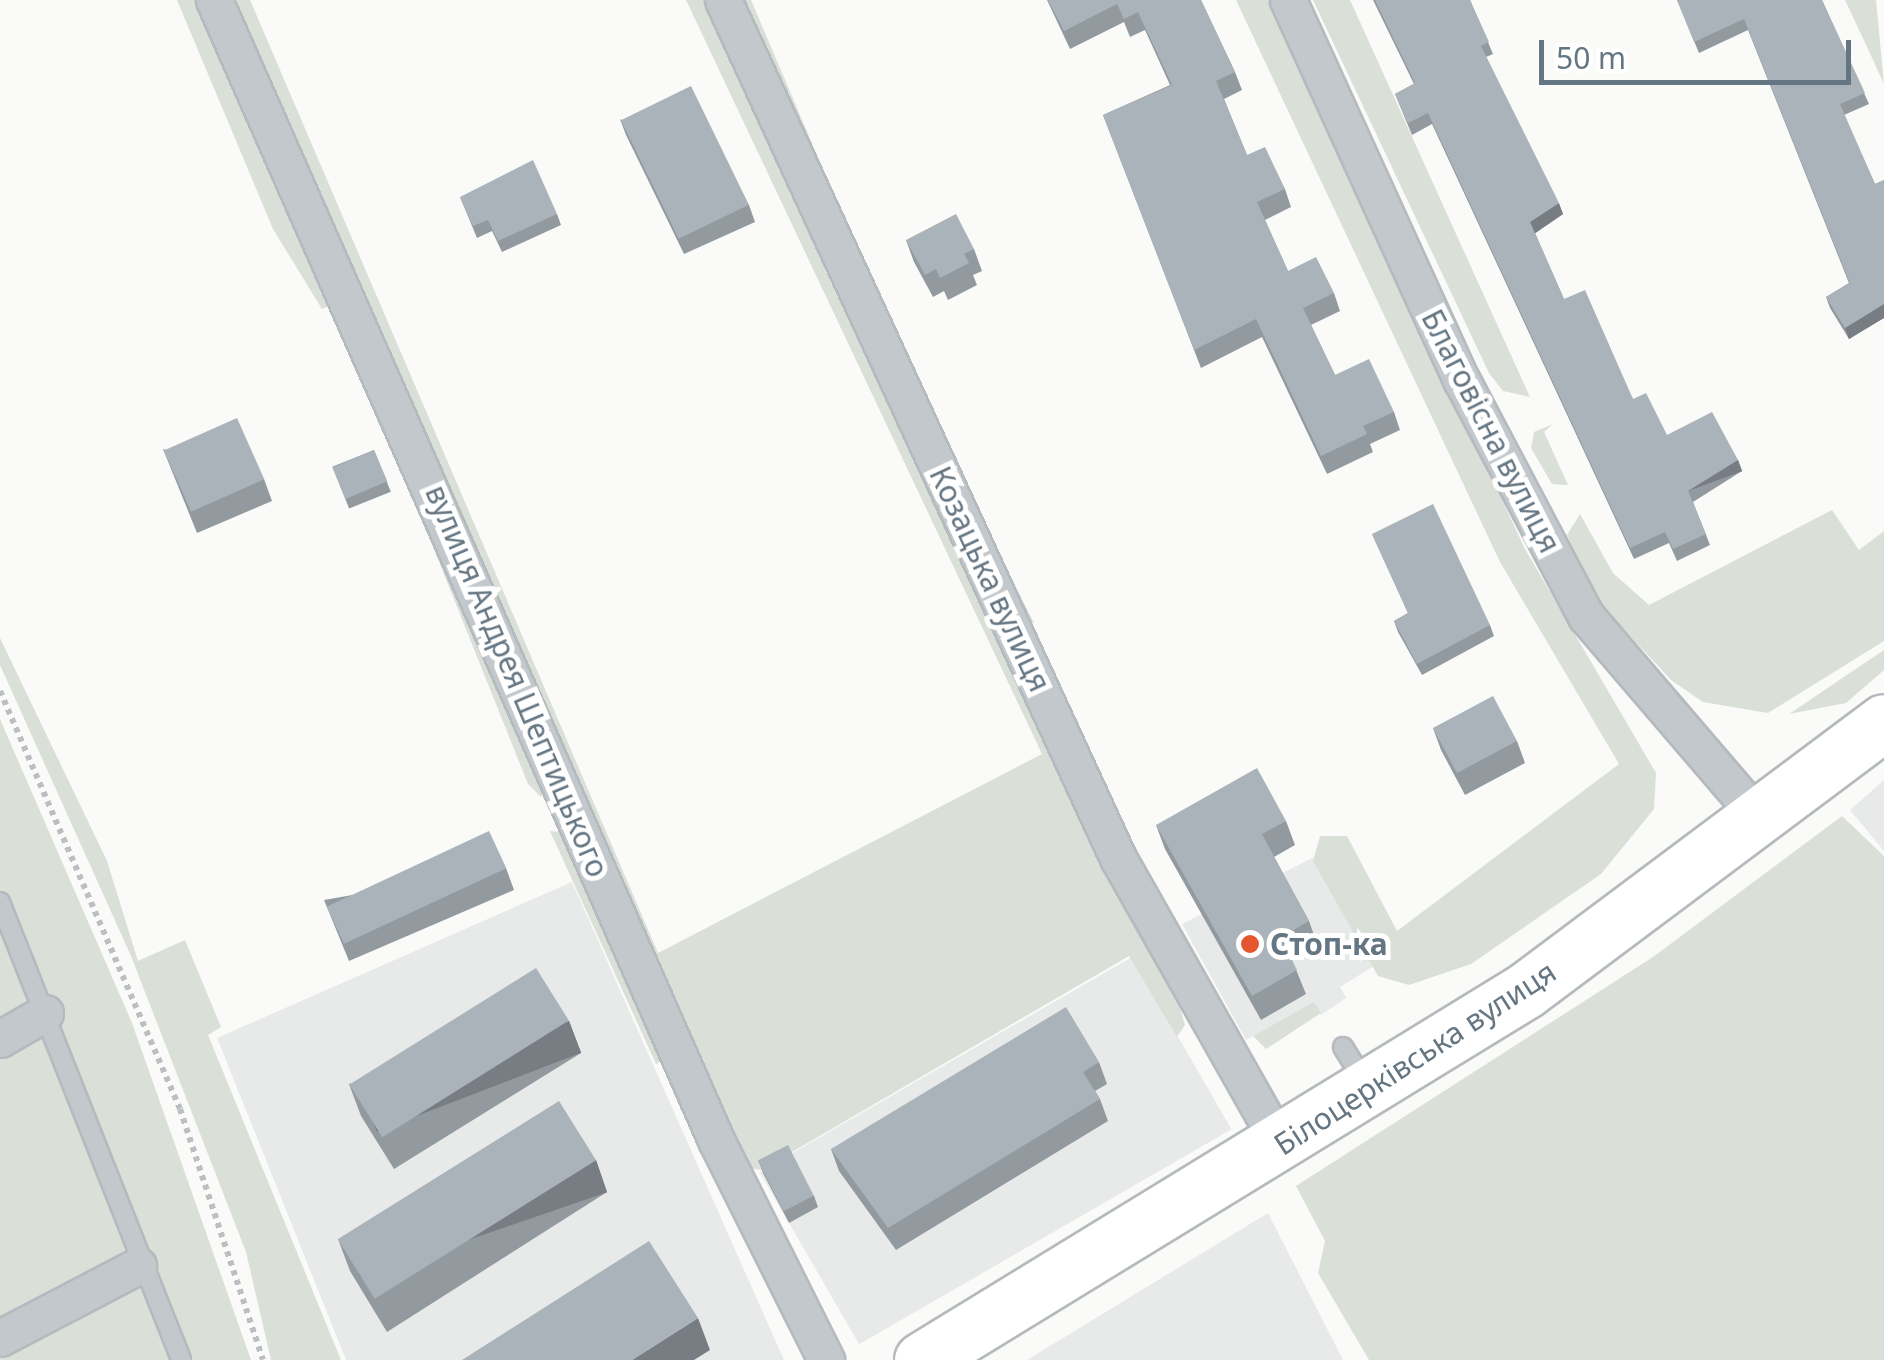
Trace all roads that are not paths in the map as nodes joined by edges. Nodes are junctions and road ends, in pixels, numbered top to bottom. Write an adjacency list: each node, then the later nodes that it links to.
1 (214, 0): 13 (street, вулиця Андрея Шептицького)
2 (723, 0): 9 (street, Козацька вулиця)
3 (1288, 0): 5 (street, Благовісна вулиця)
4 (1884, 722): 5 (main road, Білоцерківська вулиця)
5 (1761, 820): 9 (main road, Білоцерківська вулиця)
6 (0, 902): 7 (lane)
7 (45, 1013): 8 (street); 10 (lane)
8 (0, 1038)
9 (1280, 1146): 14 (main road, Білоцерківська вулиця)
10 (138, 1266): 11 (street); 12 (lane)
11 (0, 1338)
12 (181, 1360)
13 (826, 1360)
14 (922, 1360)

